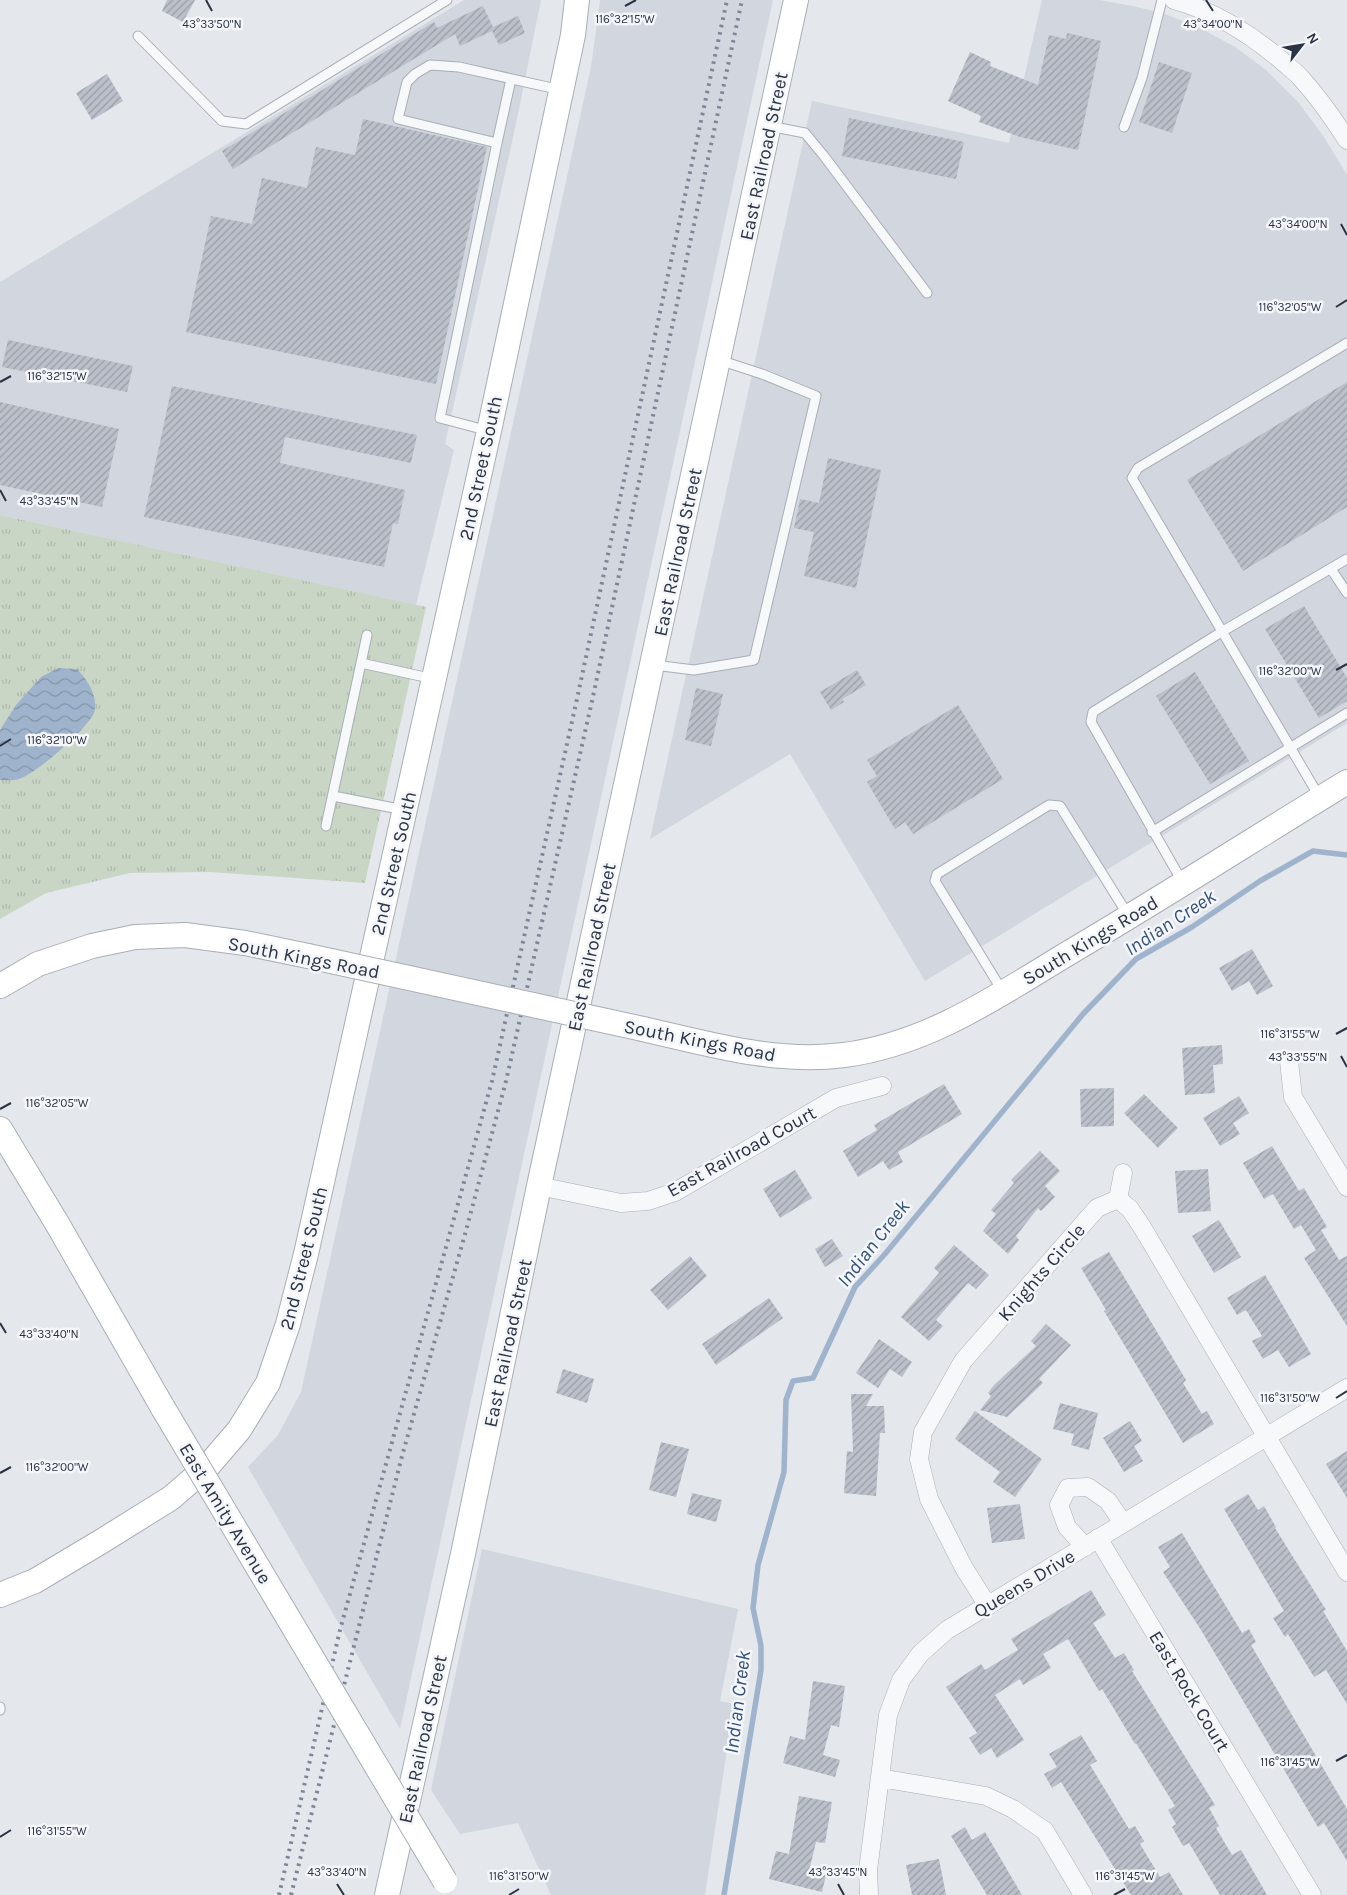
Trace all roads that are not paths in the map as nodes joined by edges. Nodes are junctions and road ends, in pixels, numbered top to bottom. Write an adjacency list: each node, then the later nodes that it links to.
1 (447, 0): 6 (lane)
2 (577, 0): 8 (street, 2nd Street South)
3 (796, 0): 9 (street, East Railroad Street)
4 (1162, 0): 10 (lane)
5 (1174, 0): 11 (street)
6 (138, 36)
7 (511, 79): 8 (lane); 12 (lane); 12 (lane)
8 (561, 90): 16 (street, 2nd Street South)
9 (769, 126): 13 (lane); 15 (street, East Railroad Street)
10 (1124, 127)
11 (1347, 140)
12 (497, 143): 16 (lane)
13 (927, 293)
14 (1347, 343): 20 (lane)
15 (718, 360): 23 (street, East Railroad Street); 23 (lane)
16 (489, 431): 24 (street, 2nd Street South)
17 (1347, 559): 18 (lane)
18 (1332, 569): 19 (lane); 20 (lane)
19 (1347, 593)
20 (1223, 631): 26 (lane); 32 (lane)
21 (367, 635): 22 (lane)
22 (361, 663): 24 (lane); 28 (lane)
23 (652, 665): 41 (street, East Railroad Street)
24 (434, 679): 30 (street, 2nd Street South)
25 (1347, 713): 26 (lane)
26 (1290, 748): 29 (lane); 32 (lane)
27 (1347, 782): 29 (street, South Kings Road)
28 (333, 796): 30 (lane); 31 (lane)
29 (1320, 798): 33 (street, South Kings Road)
30 (405, 810): 49 (street, 2nd Street South)
31 (326, 826)
32 (1152, 832): 33 (lane)
33 (1183, 883): 34 (street, South Kings Road)
34 (1129, 917): 36 (street, South Kings Road); 36 (lane)
35 (0, 986): 36 (street, South Kings Road, bridge)
36 (1003, 993)
37 (1289, 1061): 42 (street)
38 (882, 1086): 41 (street, East Railroad Court)
39 (0, 1129): 52 (street, East Amity Avenue, bridge)
40 (1123, 1173): 43 (street)
41 (539, 1186): 53 (street, East Railroad Street)
42 (1347, 1187)
43 (1118, 1199): 45 (street); 50 (street, Knights Circle)
44 (1347, 1388): 45 (street, Queens Drive)
45 (1266, 1436): 46 (street, Queens Drive); 48 (street)
46 (1123, 1523): 47 (street, Queens Drive); 47 (street)
47 (1091, 1542): 50 (street, Queens Drive); 56 (street, East Rock Court)
48 (1347, 1572)
49 (0, 1595)
50 (988, 1606): 51 (street, Queens Drive)
51 (880, 1778): 54 (street, Queens Drive); 55 (street)
52 (449, 1888)
53 (387, 1895)
54 (869, 1895)
55 (1083, 1895)
56 (1312, 1895)

